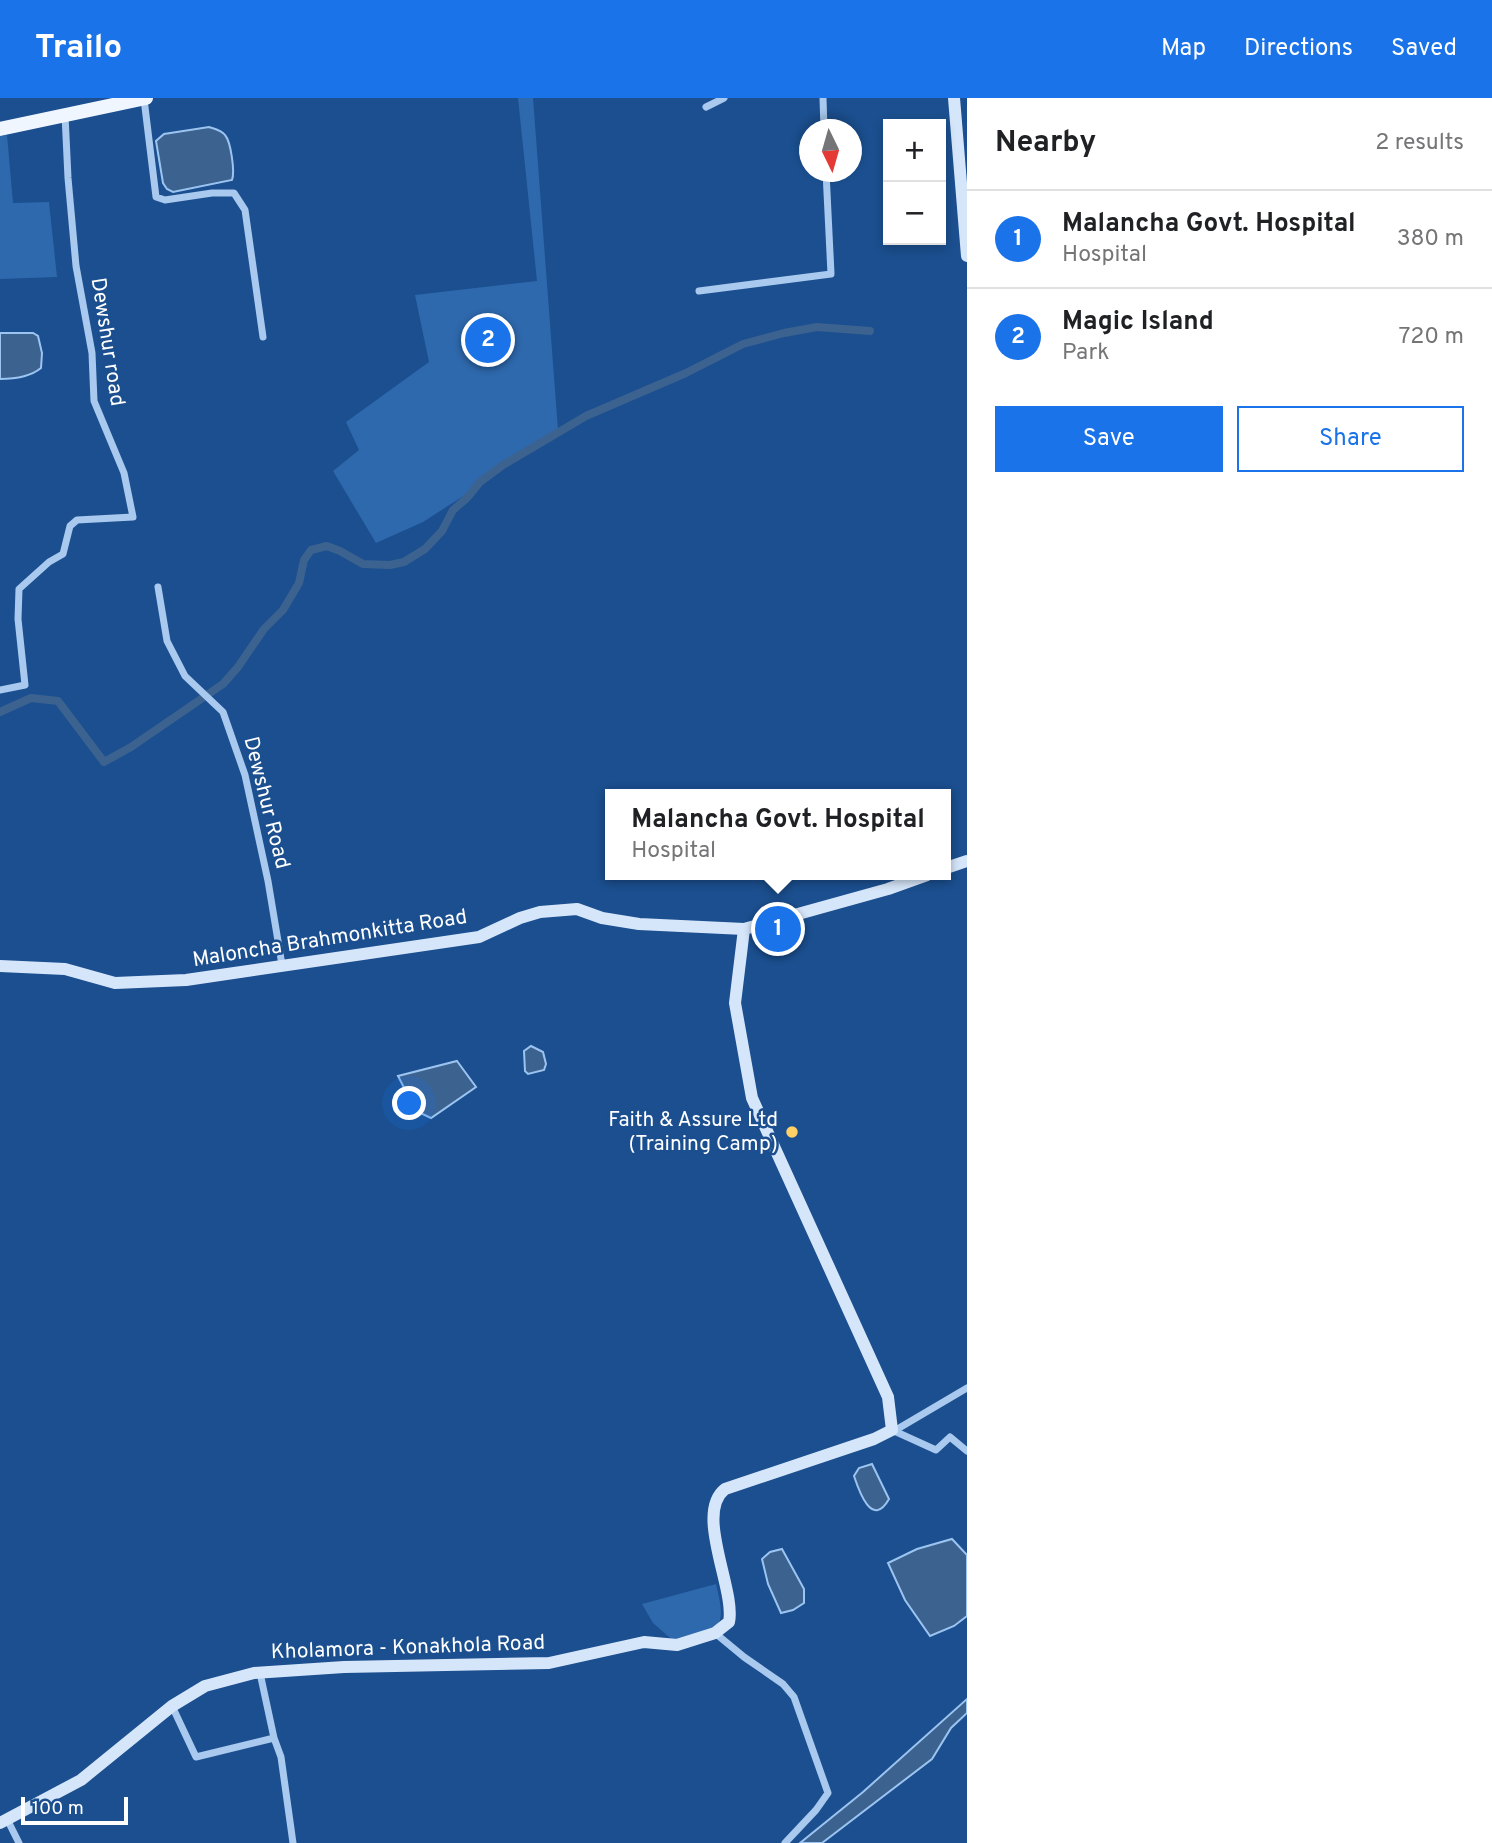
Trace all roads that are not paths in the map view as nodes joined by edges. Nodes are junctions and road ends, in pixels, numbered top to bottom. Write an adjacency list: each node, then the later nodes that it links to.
1 (145, 98): 6 (main road); 12 (street)
2 (723, 98): 5 (street)
3 (822, 98): 7 (street)
4 (954, 98): 10 (main road)
5 (706, 107)
6 (65, 115): 8 (main road); 14 (street, Dewshur road)
7 (823, 119)
8 (0, 129)
9 (826, 182): 11 (street)
10 (967, 256)
11 (699, 291)
12 (264, 337)
13 (158, 587): 17 (street, Dewshur Road)
14 (0, 690)
15 (912, 880): 16 (main road, Maloncha Brahmonkitta Road)
16 (744, 929): 17 (main road, Maloncha Brahmonkitta Road); 20 (main road)
17 (282, 965): 18 (main road, Maloncha Brahmonkitta Road)
18 (0, 966)
19 (967, 1388): 20 (street)
20 (893, 1430): 21 (street); 22 (main road, Kholamora - Konakhola Road)
21 (967, 1451)
22 (715, 1633): 23 (main road, Kholamora - Konakhola Road); 29 (street)
23 (260, 1673): 24 (main road, Kholamora - Konakhola Road); 25 (street)
24 (172, 1706): 25 (street); 26 (main road, Kholamora - Konakhola Road)
25 (274, 1738): 28 (street)
26 (4, 1821): 27 (street)
27 (19, 1843)
28 (293, 1843)
29 (785, 1843)

